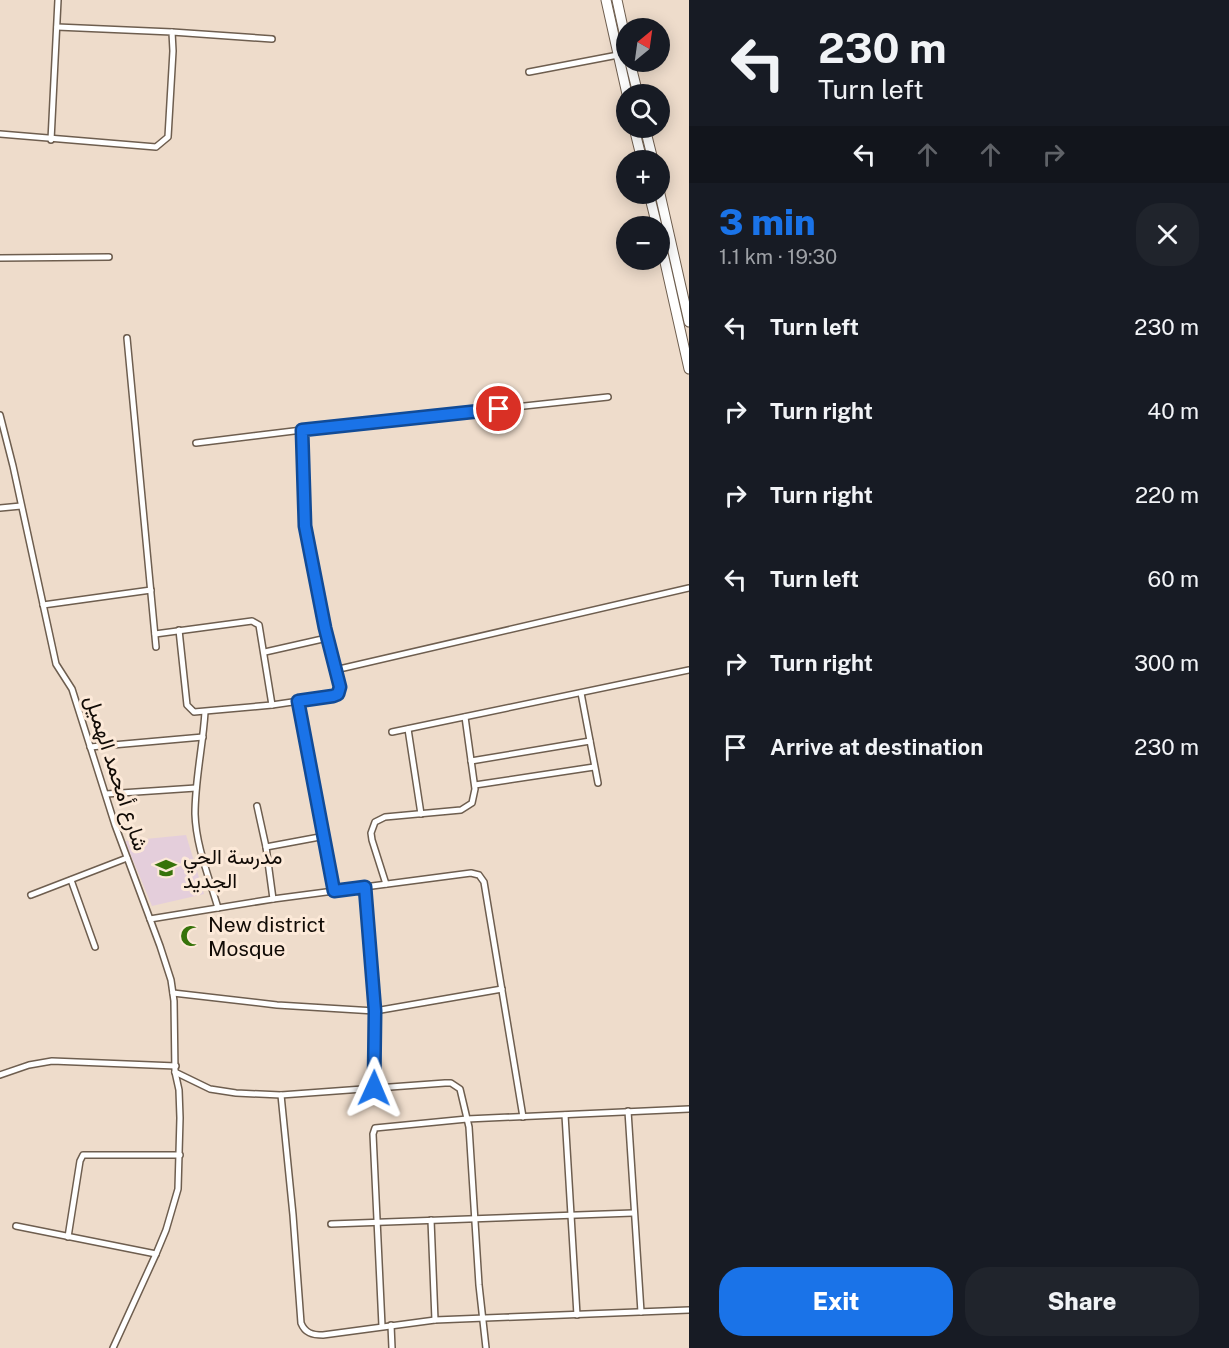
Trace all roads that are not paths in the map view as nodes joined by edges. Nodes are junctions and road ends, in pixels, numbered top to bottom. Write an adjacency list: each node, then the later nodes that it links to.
1 (58, 0): 5 (street)
2 (606, 0): 8 (highway)
3 (617, 0): 4 (highway)
4 (621, 18)
5 (57, 27): 6 (street); 12 (street)
6 (172, 32): 7 (street); 12 (street)
7 (272, 39)
8 (616, 47)
9 (616, 56): 10 (street)
10 (529, 72)
11 (0, 134): 12 (street)
12 (51, 140)
13 (663, 204): 17 (highway)
14 (109, 257): 15 (street)
15 (0, 258)
16 (667, 270): 20 (highway)
17 (686, 297): 18 (highway)
18 (689, 322)
19 (127, 338): 29 (street)
20 (689, 369)
21 (608, 397): 24 (street)
22 (0, 415): 23 (street, شارع أمحمد الهميل)
23 (1, 424): 26 (street, شارع أمحمد الهميل)
24 (302, 430): 25 (street); 33 (street)
25 (196, 443)
26 (21, 506): 27 (street); 30 (street, شارع أمحمد الهميل)
27 (0, 508)
28 (689, 588): 36 (street)
29 (151, 590): 30 (street); 32 (street)
30 (43, 605): 47 (street, شارع أمحمد الهميل)
31 (179, 630): 32 (street); 35 (street); 41 (street)
32 (155, 634): 34 (street)
33 (327, 638): 35 (street); 36 (street)
34 (156, 647)
35 (265, 652): 40 (street)
36 (335, 670): 39 (street)
37 (689, 670): 38 (street)
38 (581, 693): 42 (street); 46 (street)
39 (298, 701): 40 (street); 56 (street)
40 (272, 705): 41 (street)
41 (205, 712): 45 (street)
42 (465, 717): 43 (street); 48 (street)
43 (408, 729): 44 (street); 55 (street)
44 (392, 732)
45 (203, 737): 47 (street); 52 (street)
46 (590, 741): 48 (street); 49 (street)
47 (90, 747): 53 (street, شارع أمحمد الهميل)
48 (471, 761): 51 (street)
49 (594, 767): 50 (street); 51 (street)
50 (597, 783)
51 (475, 785): 55 (street)
52 (196, 788): 53 (street); 65 (street)
53 (106, 795): 58 (street, شارع أمحمد الهميل)
54 (257, 806): 57 (street)
55 (421, 814): 60 (street)
56 (325, 836): 57 (street); 62 (street)
57 (266, 847): 64 (street)
58 (127, 858): 59 (street); 66 (street, شارع أمحمد الهميل)
59 (71, 880): 63 (street); 67 (street)
60 (386, 884): 61 (street); 68 (street)
61 (365, 887): 62 (street); 70 (street)
62 (334, 891): 64 (street)
63 (31, 895)
64 (273, 899): 65 (street)
65 (218, 908): 66 (street)
66 (150, 919): 69 (street, شارع أمحمد الهميل)
67 (94, 947)
68 (502, 989): 70 (street); 78 (street)
69 (174, 993): 70 (street); 71 (street, شارع أمحمد الهميل)
70 (375, 1011): 73 (street)
71 (175, 1069): 72 (street); 74 (street); 80 (street, شارع أمحمد الهميل)
72 (0, 1075)
73 (374, 1088): 74 (street); 79 (street)
74 (281, 1095): 96 (street)
75 (689, 1109): 76 (street)
76 (628, 1111): 77 (street); 81 (street)
77 (565, 1114): 78 (street); 82 (street)
78 (523, 1117): 79 (street)
79 (467, 1119): 83 (street); 85 (street)
80 (180, 1155): 88 (street); 89 (street, شارع أمحمد الهميل)
81 (633, 1213): 82 (street); 91 (street)
82 (570, 1214): 83 (street); 92 (street)
83 (475, 1219): 84 (street); 93 (street)
84 (431, 1221): 85 (street); 94 (street)
85 (377, 1222): 86 (street); 96 (street)
86 (331, 1224)
87 (16, 1226): 88 (street)
88 (68, 1237): 89 (street)
89 (156, 1254): 97 (street, شارع أمحمد الهميل)
90 (689, 1310): 91 (street)
91 (641, 1312): 92 (street)
92 (578, 1315): 93 (street)
93 (482, 1319): 94 (street); 99 (street)
94 (435, 1320): 95 (street)
95 (391, 1325): 96 (street); 98 (street)
96 (382, 1326)
97 (113, 1348)
98 (392, 1348)
99 (486, 1348)

